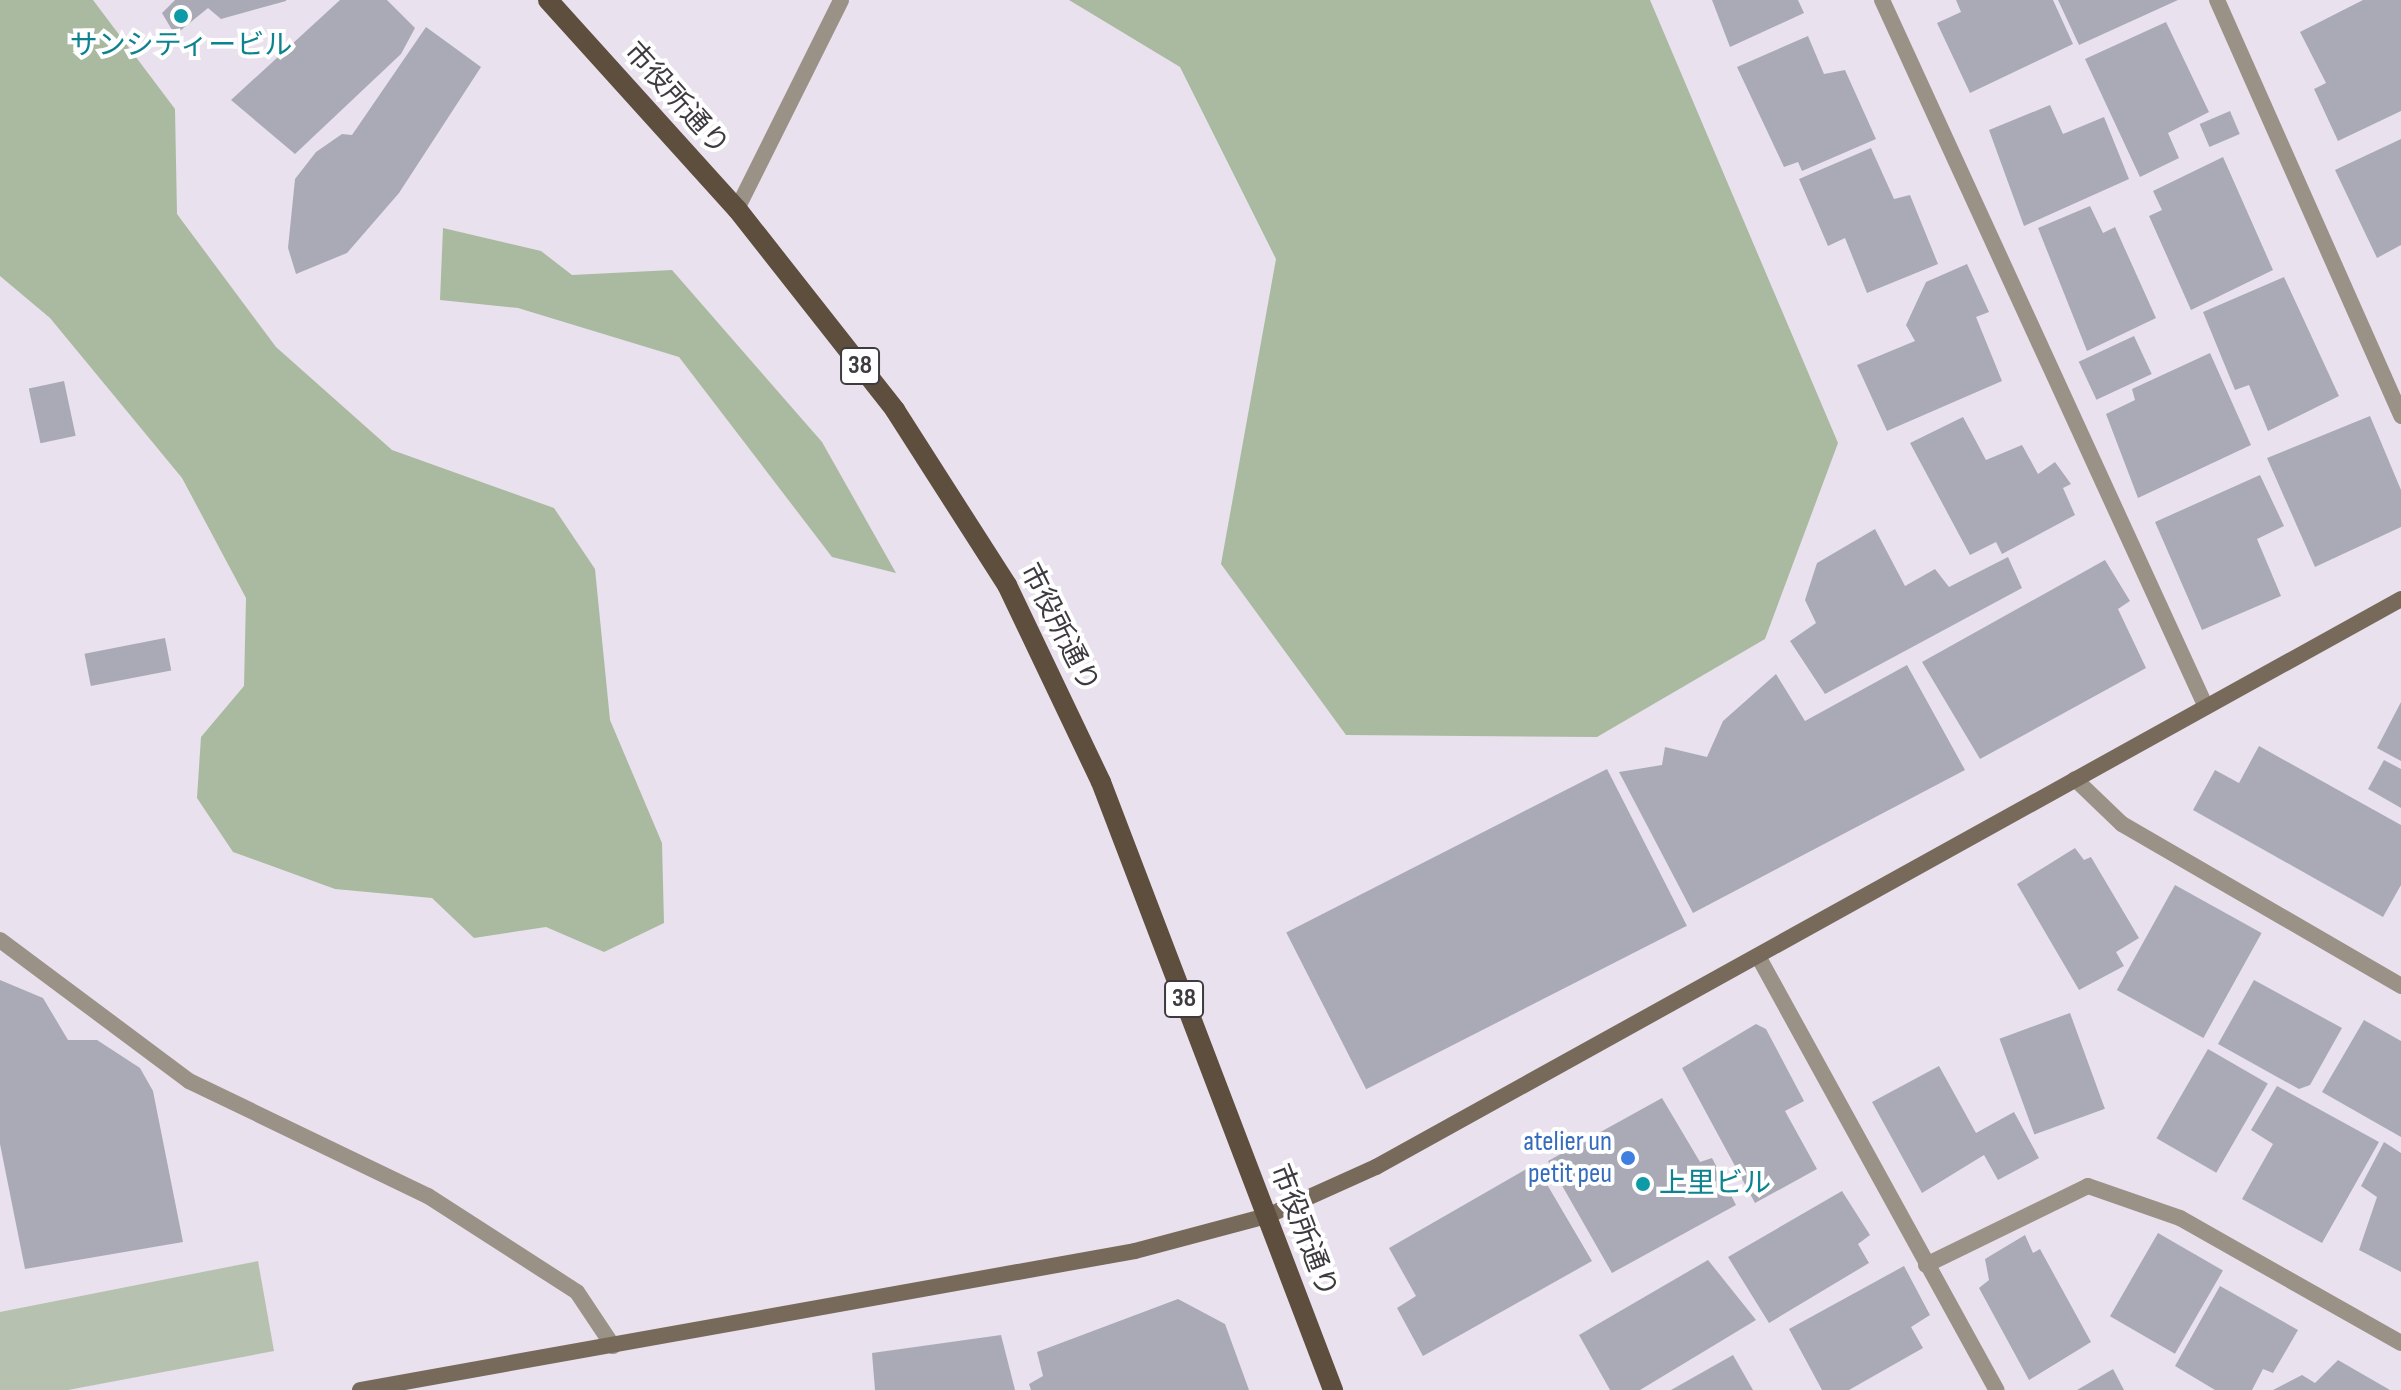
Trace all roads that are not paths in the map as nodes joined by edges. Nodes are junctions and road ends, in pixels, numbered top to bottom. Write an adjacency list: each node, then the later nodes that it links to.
1 (548, 0): 5 (main road, 市役所通り / 38)
2 (841, 0): 5 (street)
3 (1882, 0): 8 (street)
4 (2217, 0): 6 (street)
5 (737, 209): 13 (main road, 市役所通り / 38)
6 (2401, 416)
7 (2401, 599): 8 (street)
8 (2205, 705): 9 (street)
9 (2075, 779): 11 (street); 12 (street)
10 (0, 940): 16 (street)
11 (1758, 956): 13 (street); 14 (street)
12 (2401, 986)
13 (1267, 1216): 16 (street); 18 (main road, 市役所通り / 38)
14 (1926, 1265): 15 (street); 19 (street)
15 (2401, 1343)
16 (613, 1346): 17 (street)
17 (360, 1390)
18 (1333, 1390)
19 (1997, 1390)

